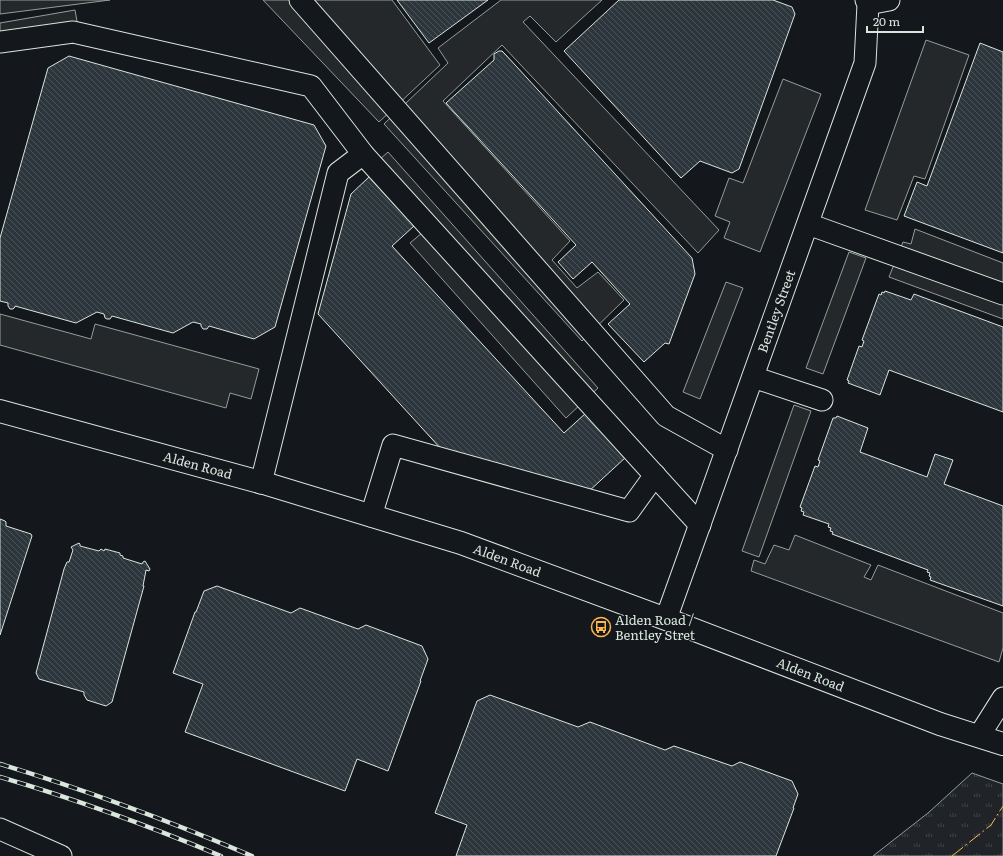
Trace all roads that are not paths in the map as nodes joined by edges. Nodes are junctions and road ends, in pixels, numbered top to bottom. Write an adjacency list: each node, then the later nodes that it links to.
1 (300, 0): 11 (street)
2 (889, 0): 3 (street)
3 (867, 2): 6 (street, Bentley Street)
4 (0, 42): 5 (street)
5 (363, 154): 12 (street); 13 (street)
6 (808, 224): 7 (street); 8 (street, Bentley Street)
7 (1003, 294)
8 (753, 376): 9 (street); 11 (street, Bentley Street)
9 (822, 400)
10 (0, 411): 13 (main road, Alden Road)
11 (727, 450): 15 (street, Bentley Street)
12 (655, 475): 14 (street); 15 (street)
13 (261, 483): 14 (main road, Alden Road)
14 (371, 516): 16 (main road, Alden Road)
15 (700, 525): 16 (street, Bentley Street)
16 (666, 619): 18 (main road, Alden Road)
17 (1003, 698): 18 (street)
18 (979, 736): 19 (main road, Alden Road)
19 (1003, 744)
20 (0, 829): 21 (street)
21 (49, 854)

